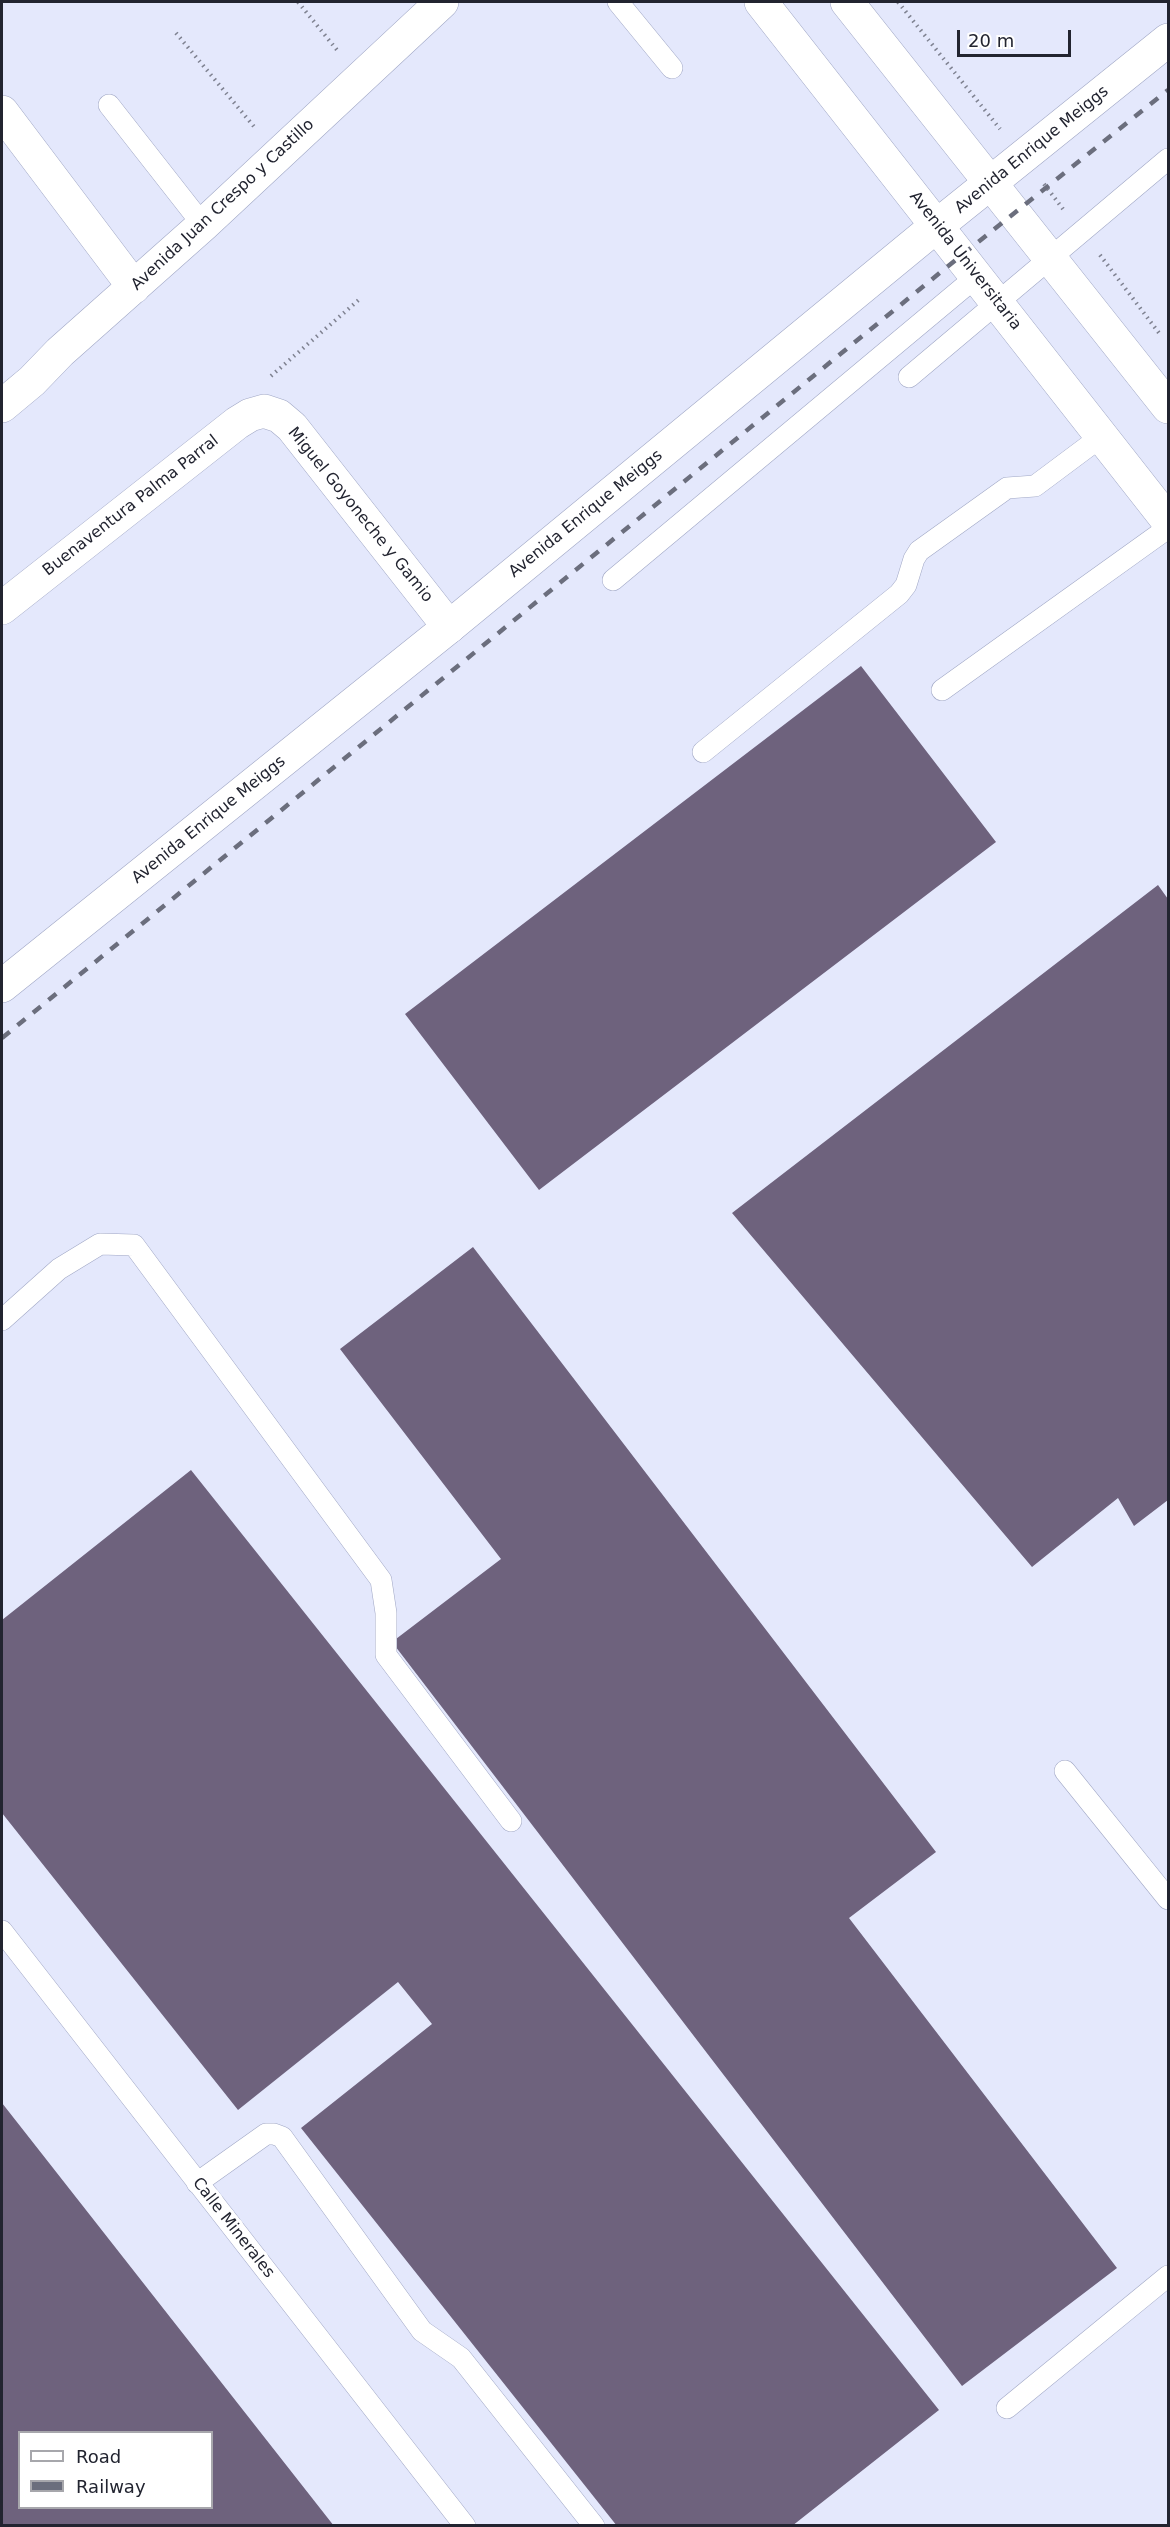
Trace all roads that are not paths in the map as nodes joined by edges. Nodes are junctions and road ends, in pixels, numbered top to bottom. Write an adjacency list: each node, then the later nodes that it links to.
1 (442, 2): 11 (street, Avenida Juan Crespo y Castillo)
2 (618, 2): 6 (lane)
3 (761, 2): 12 (street, Avenida Universitaria)
4 (847, 2): 10 (street)
5 (1168, 40): 10 (street, Avenida Enrique Meiggs)
6 (672, 68)
7 (109, 105): 11 (lane)
8 (2, 112): 15 (street)
9 (1168, 159): 13 (lane)
10 (992, 183): 12 (street, Avenida Enrique Meiggs); 13 (street)
11 (203, 225): 15 (street, Avenida Juan Crespo y Castillo)
12 (937, 226): 14 (street, Avenida Universitaria); 26 (street, Avenida Enrique Meiggs)
13 (1050, 257): 16 (lane); 19 (street)
14 (976, 277): 16 (street, Avenida Universitaria); 24 (lane)
15 (135, 287): 18 (street, Avenida Juan Crespo y Castillo)
16 (997, 302): 17 (lane); 21 (street, Avenida Universitaria)
17 (909, 377)
18 (2, 406)
19 (1168, 407)
20 (264, 411): 25 (street, Buenaventura Palma Parral); 26 (street, Miguel Goyoneche y Gamio)
21 (1102, 436): 22 (street, Avenida Universitaria); 28 (lane)
22 (1168, 521)
23 (1168, 528): 27 (lane)
24 (613, 580)
25 (2, 608)
26 (449, 627): 29 (street, Avenida Enrique Meiggs)
27 (942, 690)
28 (703, 752)
29 (2, 986)
30 (2, 1320): 32 (lane)
31 (1065, 1771): 33 (lane)
32 (511, 1821)
33 (1168, 1899)
34 (2, 1931): 35 (lane, Calle Minerales)
35 (197, 2183): 38 (lane, Calle Minerales); 39 (lane)
36 (1168, 2276): 37 (lane)
37 (1007, 2408)
38 (465, 2526)
39 (594, 2526)

